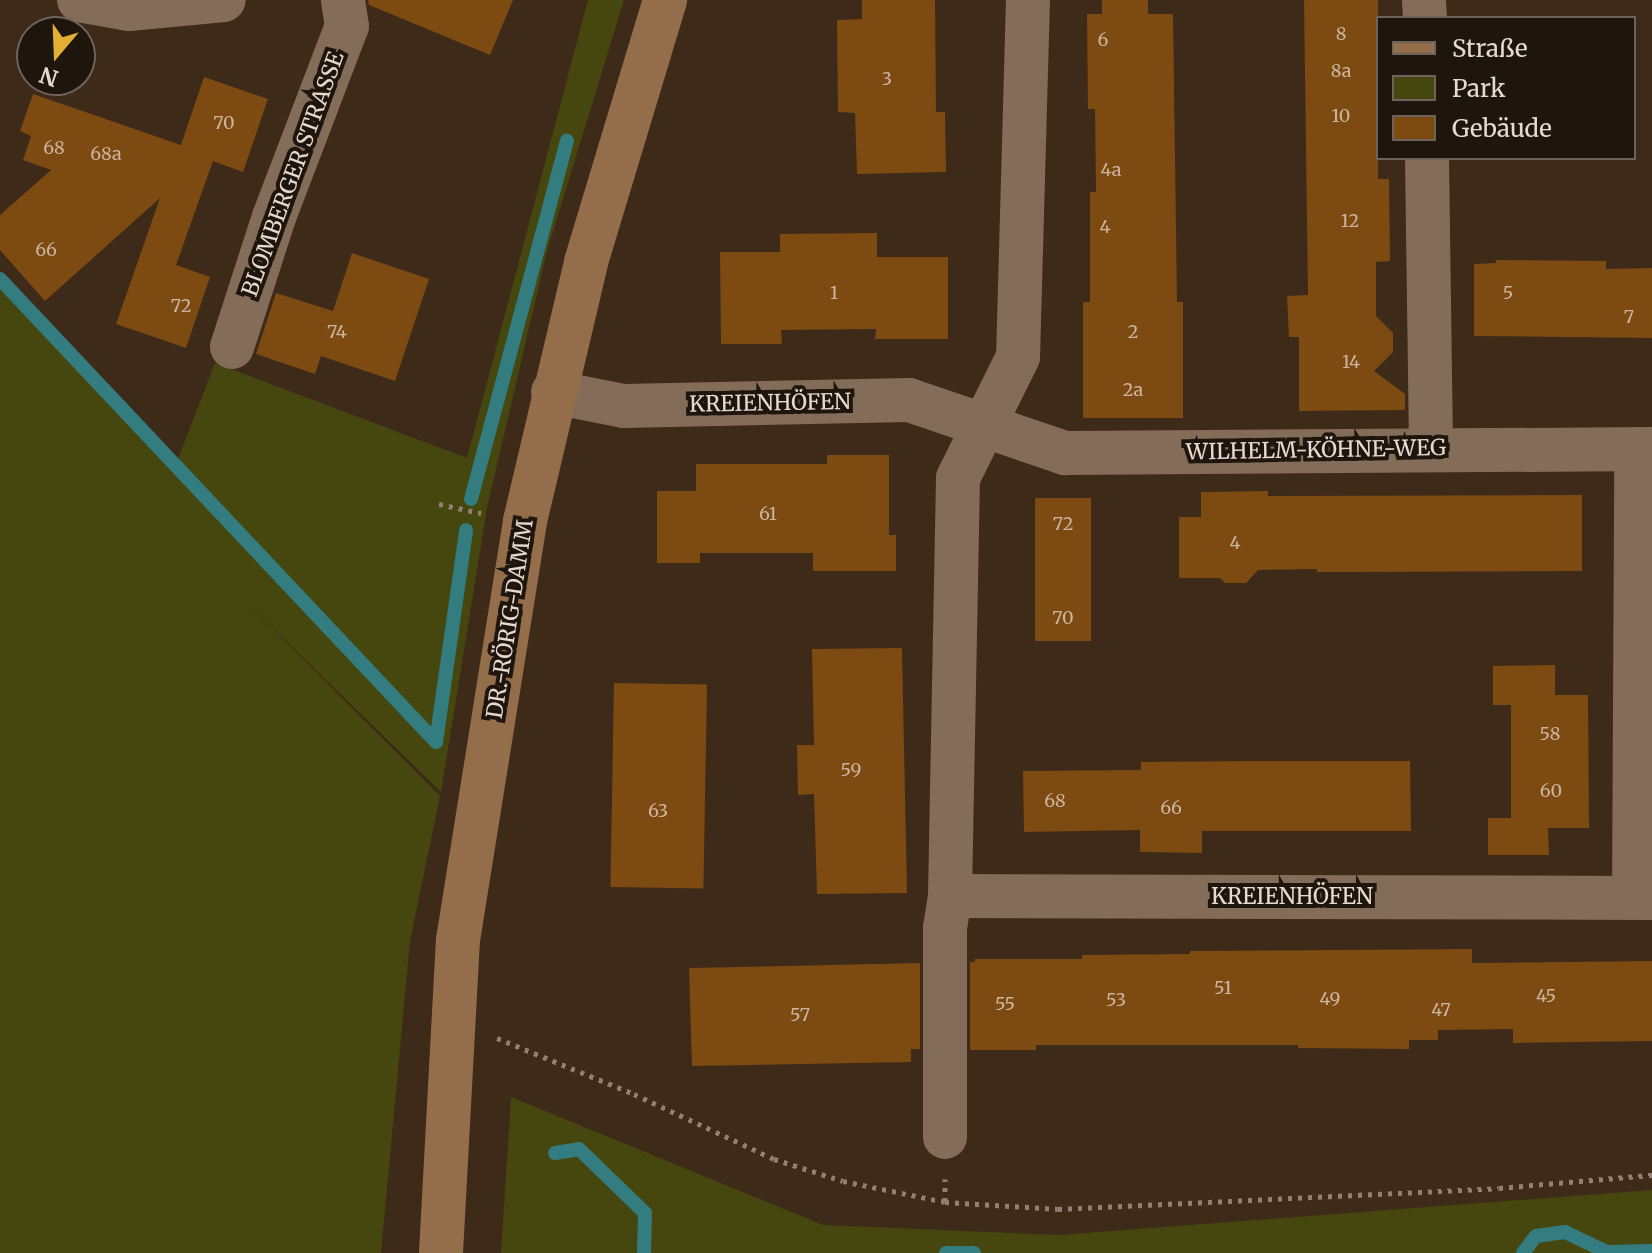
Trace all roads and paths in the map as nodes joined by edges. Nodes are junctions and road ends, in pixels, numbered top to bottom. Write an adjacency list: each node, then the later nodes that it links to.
1 (79, 0): 2 (street)
2 (224, 0)
3 (343, 0): 7 (street, BLOMBERGER STRASSE)
4 (665, 0): 8 (street, DR.-RÖRIG-DAMM)
5 (1028, 0): 9 (street)
6 (1427, 160): 10 (street)
7 (232, 347)
8 (553, 392): 9 (street, KREIENHÖFEN); 16 (street, DR.-RÖRIG-DAMM)
9 (986, 423): 10 (street, WILHELM-KÖHNE-WEG); 14 (street)
10 (1431, 448): 11 (street, WILHELM-KÖHNE-WEG)
11 (1644, 449): 15 (street, KREIENHÖFEN)
12 (439, 504): 13 (path)
13 (494, 515)
14 (950, 896): 15 (street, KREIENHÖFEN); 17 (street)
15 (1643, 898)
16 (453, 1033): 18 (path); 19 (street, DR.-RÖRIG-DAMM)
17 (945, 1137)
18 (1652, 1175)
19 (441, 1253)

